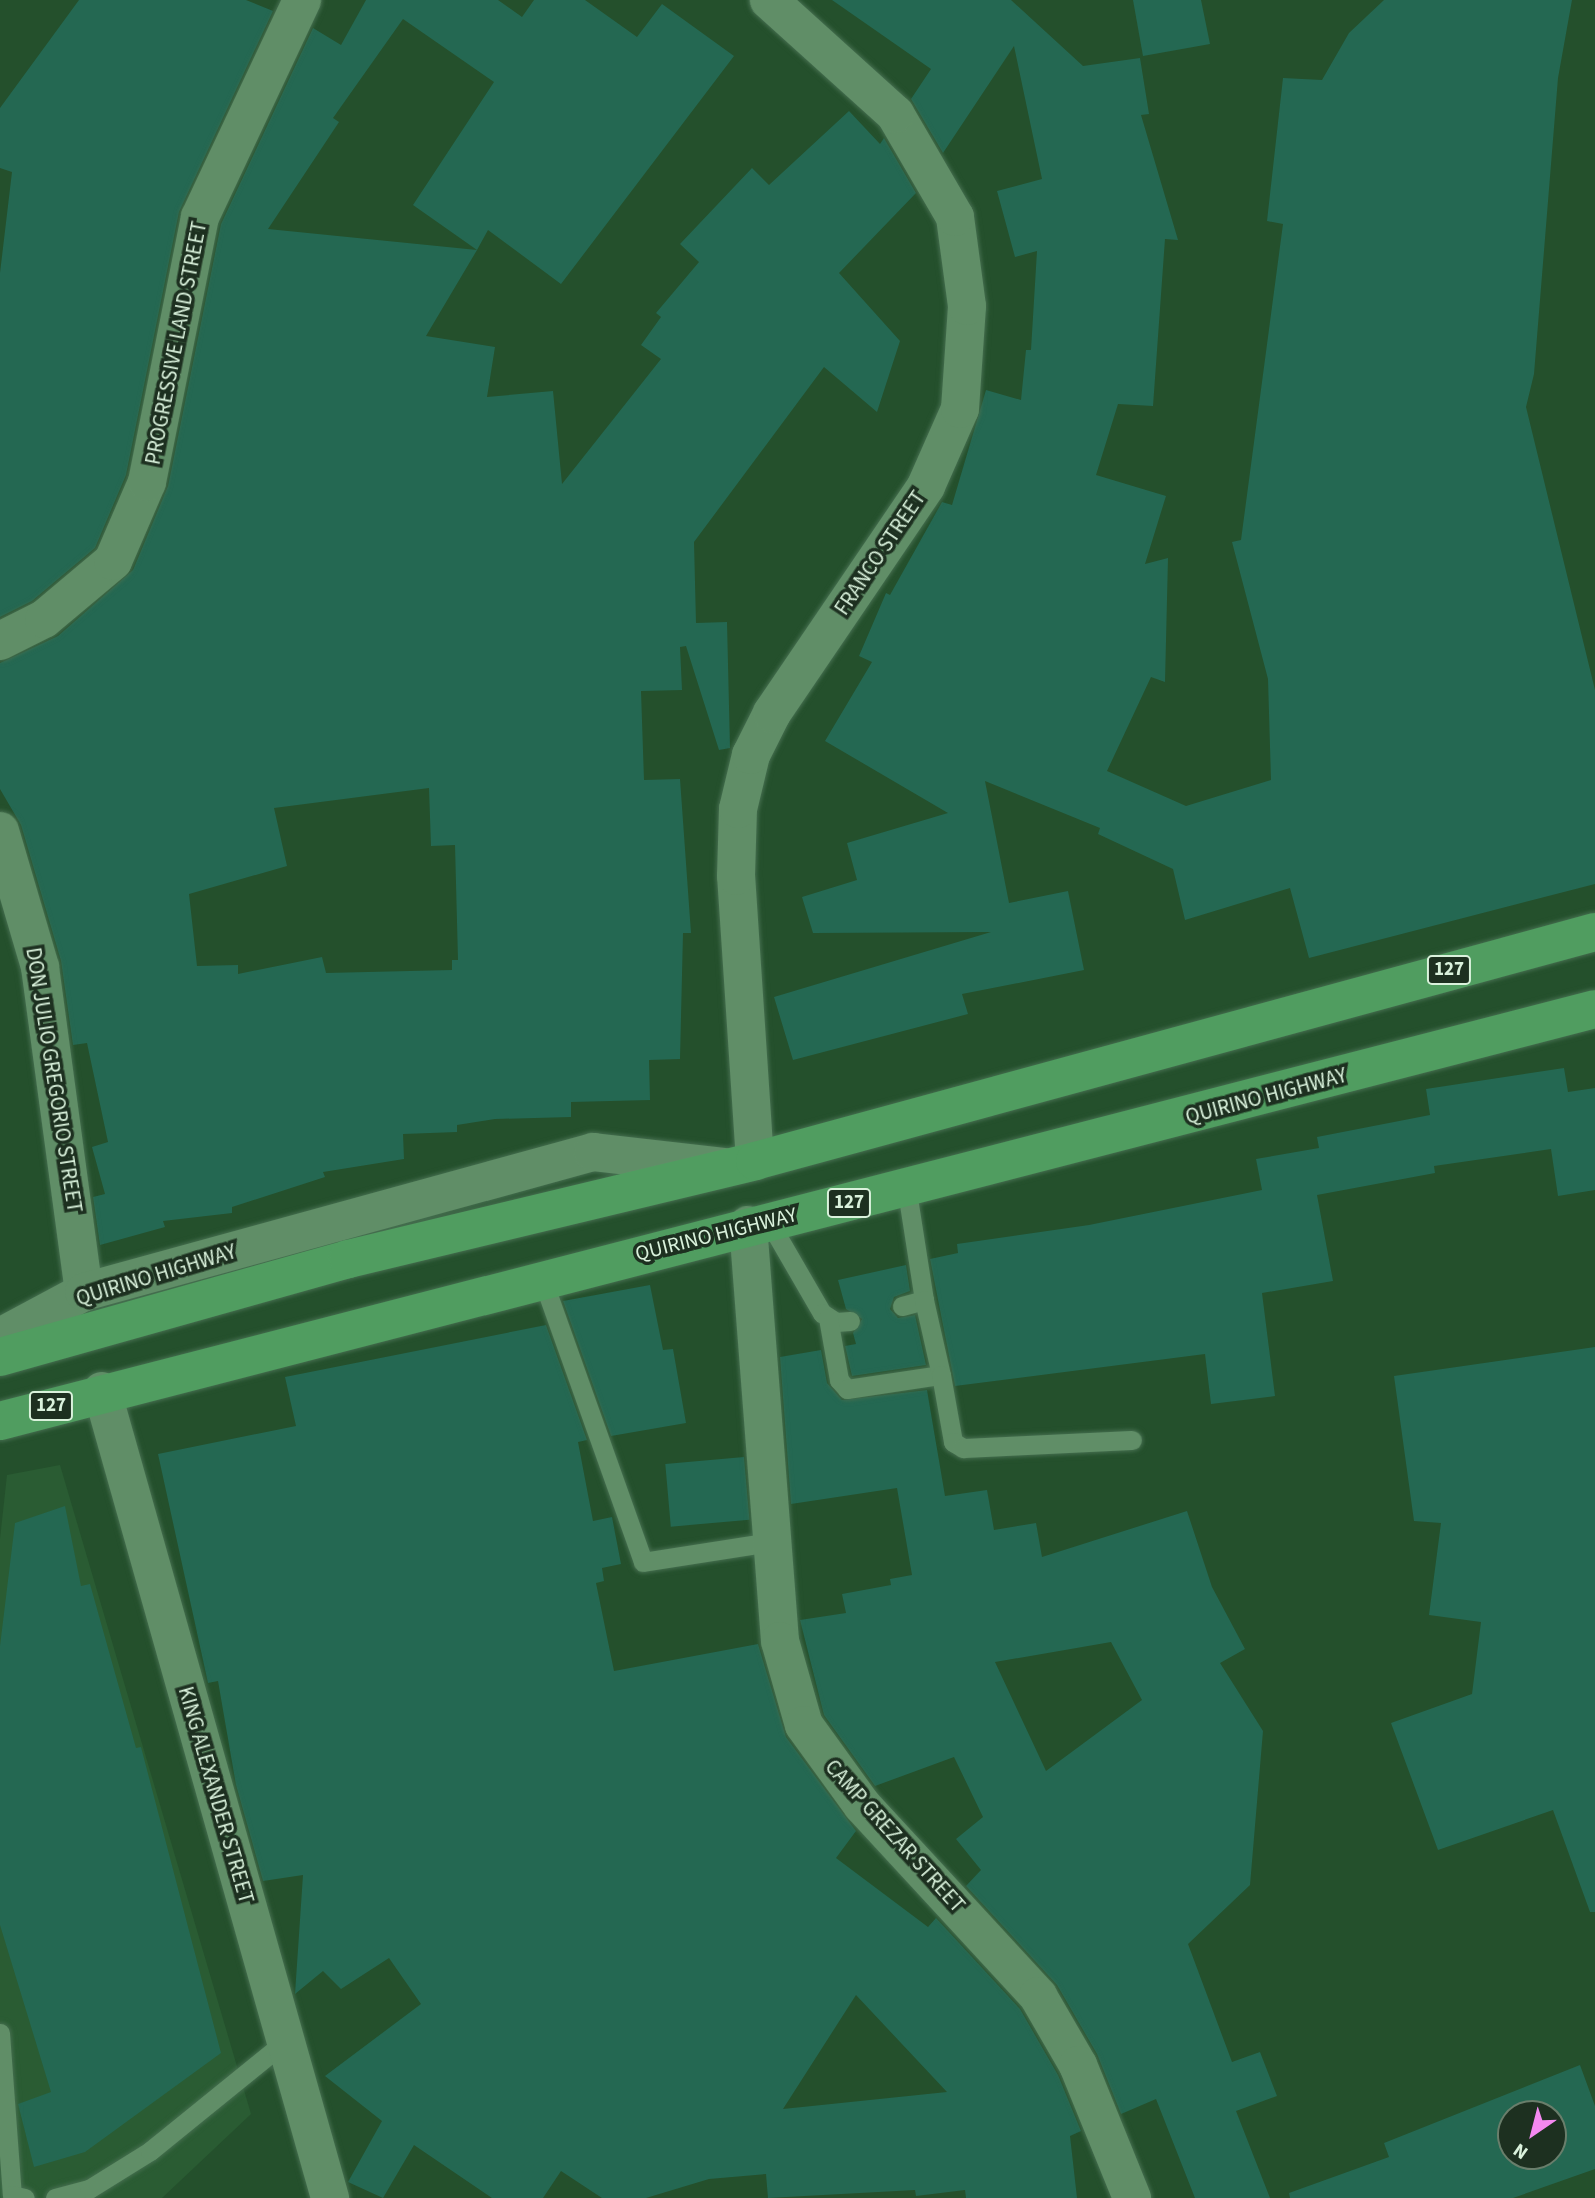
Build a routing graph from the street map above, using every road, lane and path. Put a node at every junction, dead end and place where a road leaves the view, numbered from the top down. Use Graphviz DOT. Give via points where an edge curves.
graph roads {
  1 [pos="302,0"];
  2 [pos="769,0"];
  3 [pos="0,641"];
  4 [pos="0,831"];
  5 [pos="1595,932"];
  6 [pos="1595,1009"];
  7 [pos="740,1164"];
  8 [pos="907,1191"];
  9 [pos="758,1223"];
  10 [pos="542,1278"];
  11 [pos="84,1292"];
  12 [pos="925,1300"];
  13 [pos="902,1306"];
  14 [pos="828,1318"];
  15 [pos="850,1321"];
  16 [pos="0,1338"];
  17 [pos="0,1357"];
  18 [pos="941,1376"];
  19 [pos="102,1391"];
  20 [pos="0,1421"];
  21 [pos="1132,1440"];
  22 [pos="771,1542"];
  23 [pos="0,2033"];
  24 [pos="287,2040"];
  25 [pos="25,2198"];
  26 [pos="55,2198"];
  27 [pos="330,2198"];
  28 [pos="1132,2198"];
  1 -- 3 [label="street, PROGRESSIVE LAND STREET" via="200,216 147,482 113,561 44,619"];
  2 -- 7 [label="street, FRANCO STREET" via="895,114 955,217 967,306 960,409 926,486 778,702 751,755 738,809 736,876"];
  4 -- 11 [label="street, DON JULIO GREGORIO STREET" via="40,967"];
  5 -- 7 [label="main road, QUIRINO HIGHWAY / 127"];
  6 -- 8 [label="main road, QUIRINO HIGHWAY / 127"];
  7 -- 11 [label="street, QUIRINO HIGHWAY" via="593,1152"];
  7 -- 17 [label="main road, QUIRINO HIGHWAY / 127" via="348,1259"];
  8 -- 9 [label="main road, QUIRINO HIGHWAY / 127"];
  8 -- 12 [label="lane"];
  9 -- 10 [label="main road, QUIRINO HIGHWAY / 127"];
  9 -- 14 [label="lane"];
  9 -- 22 [label="street, CAMP GREZAR STREET"];
  10 -- 19 [label="main road, QUIRINO HIGHWAY / 127"];
  10 -- 22 [label="lane" via="643,1562"];
  11 -- 16 [label="street, QUIRINO HIGHWAY"];
  12 -- 13 [label="lane"];
  12 -- 18 [label="lane"];
  14 -- 15 [label="lane"];
  14 -- 18 [label="lane" via="839,1380 847,1389"];
  18 -- 21 [label="lane" via="953,1442 963,1448"];
  19 -- 20 [label="main road, QUIRINO HIGHWAY / 127"];
  19 -- 24 [label="street, KING ALEXANDER STREET"];
  22 -- 28 [label="street, CAMP GREZAR STREET" via="780,1642 804,1726 862,1805 1038,1996 1078,2066"];
  23 -- 25 [label="lane" via="12,2195"];
  24 -- 26 [label="lane" via="150,2151 89,2189"];
  24 -- 27 [label="street, KING ALEXANDER STREET"];
}
